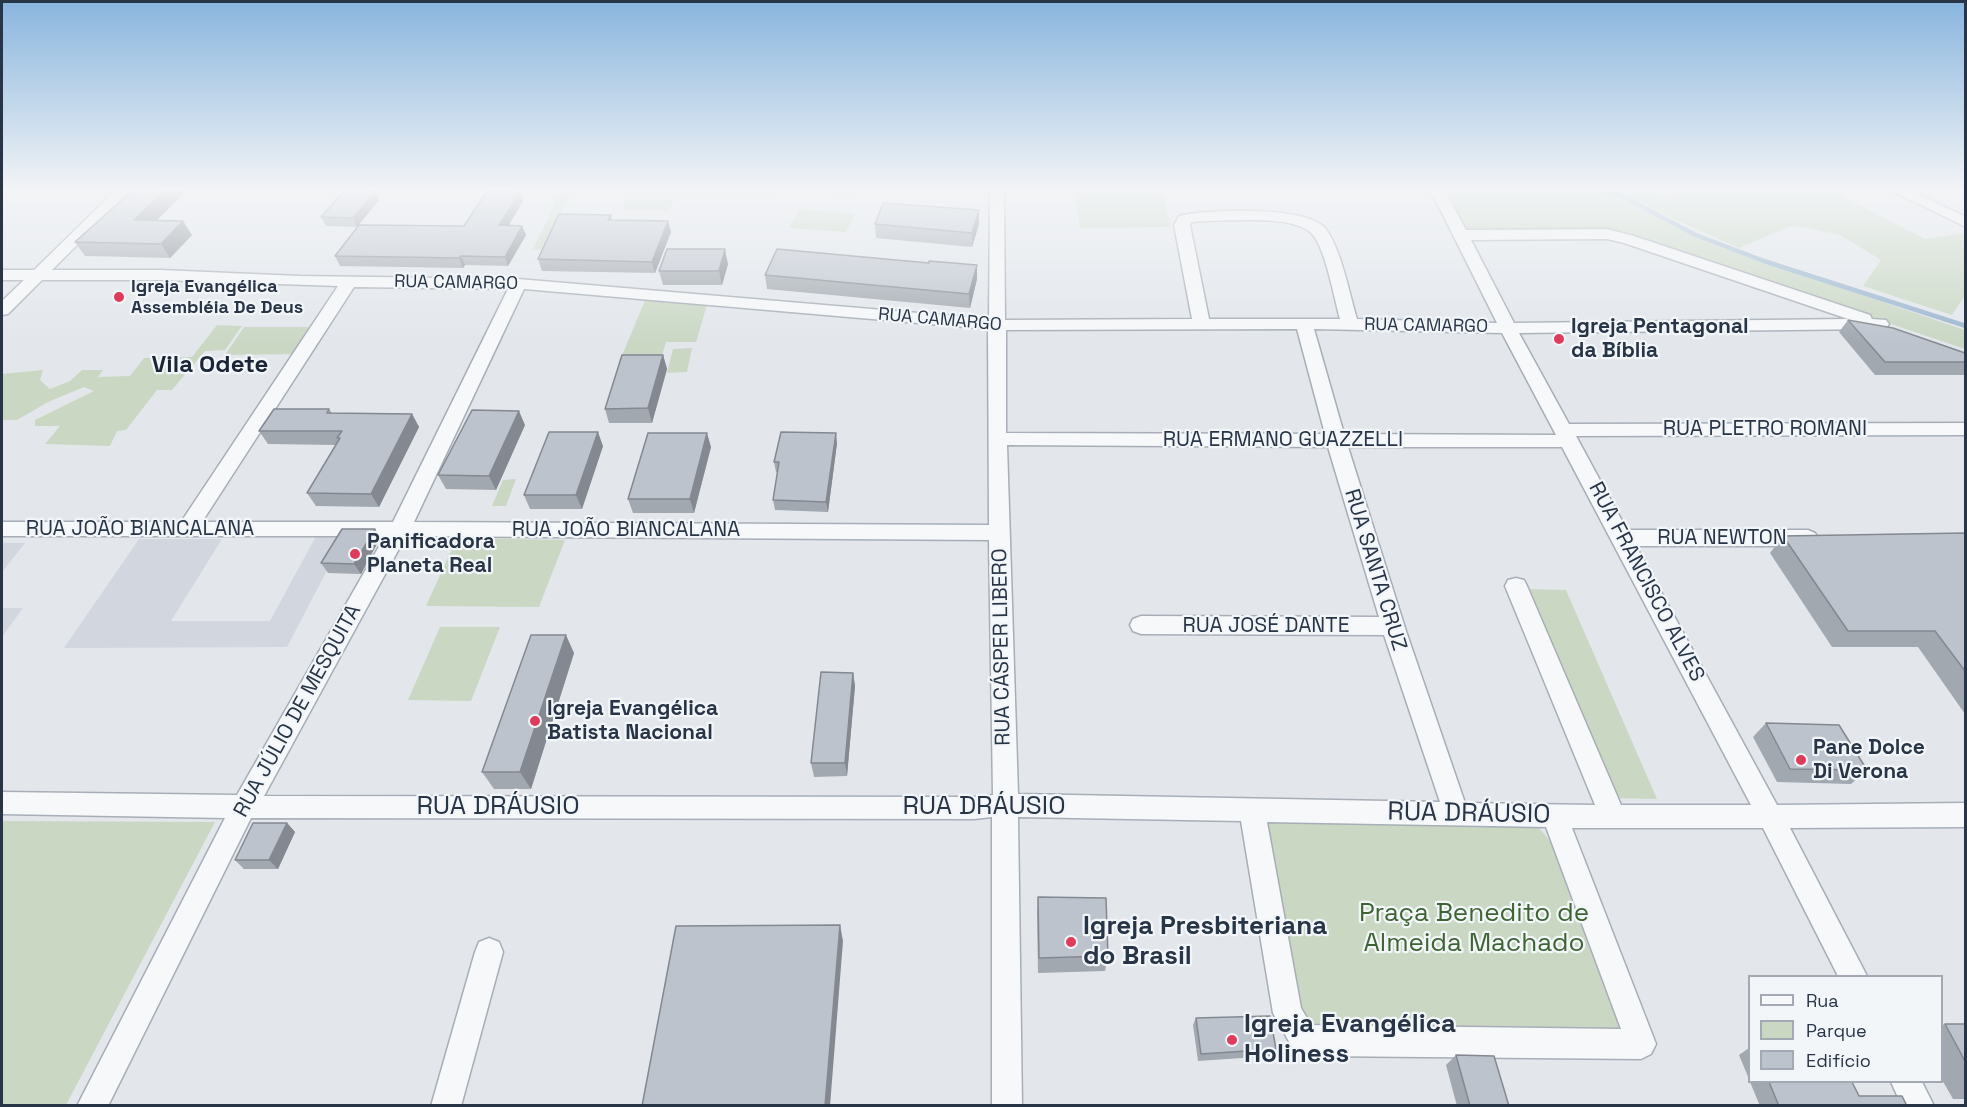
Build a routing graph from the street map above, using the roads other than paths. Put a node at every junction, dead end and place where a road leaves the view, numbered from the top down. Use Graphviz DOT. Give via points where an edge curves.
graph roads {
  1 [pos="73,241"];
  2 [pos="997,241"];
  3 [pos="1185,241"];
  4 [pos="1324,241"];
  5 [pos="1464,241"];
  6 [pos="1634,241"];
  7 [pos="2,275"];
  8 [pos="36,276"];
  9 [pos="350,281"];
  10 [pos="518,284"];
  11 [pos="2,310"];
  12 [pos="1304,324"];
  13 [pos="1350,324"];
  14 [pos="997,325"];
  15 [pos="1202,325"];
  16 [pos="1508,328"];
  17 [pos="1965,429"];
  18 [pos="1567,435"];
  19 [pos="997,439"];
  20 [pos="1335,441"];
  21 [pos="187,528"];
  22 [pos="2,529"];
  23 [pos="400,529"];
  24 [pos="999,533"];
  25 [pos="1622,538"];
  26 [pos="1823,538"];
  27 [pos="1516,586"];
  28 [pos="1141,626"];
  29 [pos="1391,626"];
  30 [pos="2,803"];
  31 [pos="1003,805"];
  32 [pos="244,807"];
  33 [pos="1252,812"];
  34 [pos="1456,813"];
  35 [pos="1554,815"];
  36 [pos="1965,815"];
  37 [pos="1770,816"];
  38 [pos="1614,817"];
  39 [pos="489,952"];
  40 [pos="1852,975"];
  41 [pos="1907,1083"];
  42 [pos="92,1106"];
  43 [pos="446,1106"];
  44 [pos="1007,1106"];
  45 [pos="1919,1106"];
  1 -- 8 [label="street"];
  2 -- 14 [label="street, RUA CÁSPER LIBERO"];
  3 -- 15 [label="street"];
  4 -- 13 [label="street"];
  5 -- 16 [label="street, RUA FRANCISCO ALVES"];
  6 -- 16 [label="street, RUA CAMARGO" via="1886,326"];
  7 -- 8 [label="street, RUA CAMARGO"];
  8 -- 9 [label="street, RUA CAMARGO"];
  8 -- 11 [label="street"];
  9 -- 10 [label="street, RUA CAMARGO"];
  9 -- 21 [label="street"];
  10 -- 14 [label="street, RUA CAMARGO"];
  10 -- 23 [label="street, RUA JÚLIO DE MESQUITA"];
  12 -- 13 [label="street, RUA CAMARGO"];
  12 -- 15 [label="street, RUA CAMARGO"];
  12 -- 20 [label="street, RUA SANTA CRUZ"];
  13 -- 16 [label="street, RUA CAMARGO"];
  14 -- 15 [label="street, RUA CAMARGO"];
  14 -- 19 [label="street, RUA CÁSPER LIBERO"];
  16 -- 18 [label="street, RUA FRANCISCO ALVES"];
  17 -- 18 [label="street, RUA PLETRO ROMANI"];
  18 -- 20 [label="street, RUA ERMANO GUAZZELLI"];
  18 -- 25 [label="street, RUA FRANCISCO ALVES"];
  19 -- 20 [label="street, RUA ERMANO GUAZZELLI"];
  19 -- 24 [label="street, RUA CÁSPER LIBERO"];
  20 -- 29 [label="street, RUA SANTA CRUZ"];
  21 -- 22 [label="street, RUA JOÃO BIANCALANA"];
  21 -- 23 [label="street, RUA JOÃO BIANCALANA"];
  23 -- 24 [label="street, RUA JOÃO BIANCALANA"];
  23 -- 32 [label="street, RUA JÚLIO DE MESQUITA"];
  24 -- 31 [label="street, RUA CÁSPER LIBERO"];
  25 -- 26 [label="street, RUA NEWTON"];
  25 -- 37 [label="street, RUA FRANCISCO ALVES"];
  27 -- 38 [label="street"];
  28 -- 29 [label="street, RUA JOSÉ DANTE"];
  29 -- 34 [label="street, RUA SANTA CRUZ"];
  30 -- 32 [label="street, RUA DRÁUSIO"];
  31 -- 32 [label="street, RUA DRÁUSIO"];
  31 -- 33 [label="street, RUA DRÁUSIO"];
  31 -- 44 [label="street, RUA CÁSPER LIBERO"];
  32 -- 42 [label="street, RUA JÚLIO DE MESQUITA"];
  33 -- 34 [label="street, RUA DRÁUSIO"];
  33 -- 35 [label="street" via="1287,1013 1302,1037 1315,1041 1641,1044"];
  34 -- 35 [label="street, RUA DRÁUSIO"];
  35 -- 38 [label="street, RUA DRÁUSIO"];
  36 -- 37 [label="street, RUA DRÁUSIO"];
  37 -- 38 [label="street, RUA DRÁUSIO"];
  37 -- 40 [label="street, RUA FRANCISCO ALVES"];
  39 -- 43 [label="street"];
  41 -- 45 [label="street"];
}
